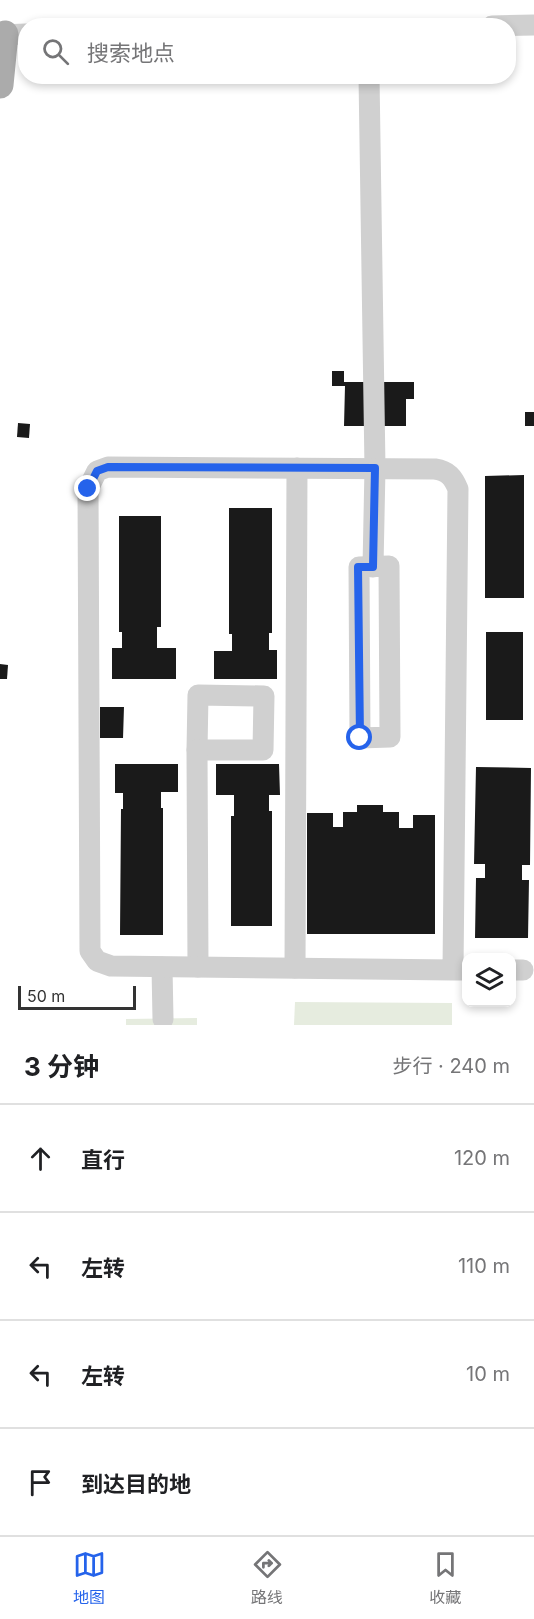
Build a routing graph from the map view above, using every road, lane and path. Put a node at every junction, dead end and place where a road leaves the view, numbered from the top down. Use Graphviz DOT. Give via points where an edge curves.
graph roads {
  1 [pos="516,25"];
  2 [pos="534,25"];
  3 [pos="10,34"];
  4 [pos="369,84"];
  5 [pos="0,85"];
  6 [pos="297,468"];
  7 [pos="375,468"];
  8 [pos="373,567"];
  9 [pos="264,724"];
  10 [pos="295,724"];
  11 [pos="197,750"];
  12 [pos="162,967"];
  13 [pos="198,967"];
  14 [pos="295,968"];
  15 [pos="460,970"];
  16 [pos="163,1019"];
  1 -- 2 [label="street"];
  3 -- 5 [label="main road"];
  4 -- 7 [label="street"];
  6 -- 7 [label="street"];
  6 -- 10 [label="street"];
  6 -- 12 [label="street" via="108,467 97,471 88,489 90,951 97,961 111,966"];
  7 -- 8 [label="street"];
  7 -- 15 [label="street" via="444,470 454,477 458,489"];
  8 -- 8 [label="street" via="358,567 360,738 390,737 389,567"];
  9 -- 10 [label="street"];
  9 -- 11 [label="street" via="263,750"];
  9 -- 11 [label="street" via="264,696 198,695"];
  10 -- 14 [label="street"];
  11 -- 13 [label="street"];
  12 -- 13 [label="street"];
  12 -- 16 [label="street"];
  13 -- 14 [label="street"];
  14 -- 15 [label="street"];
}
